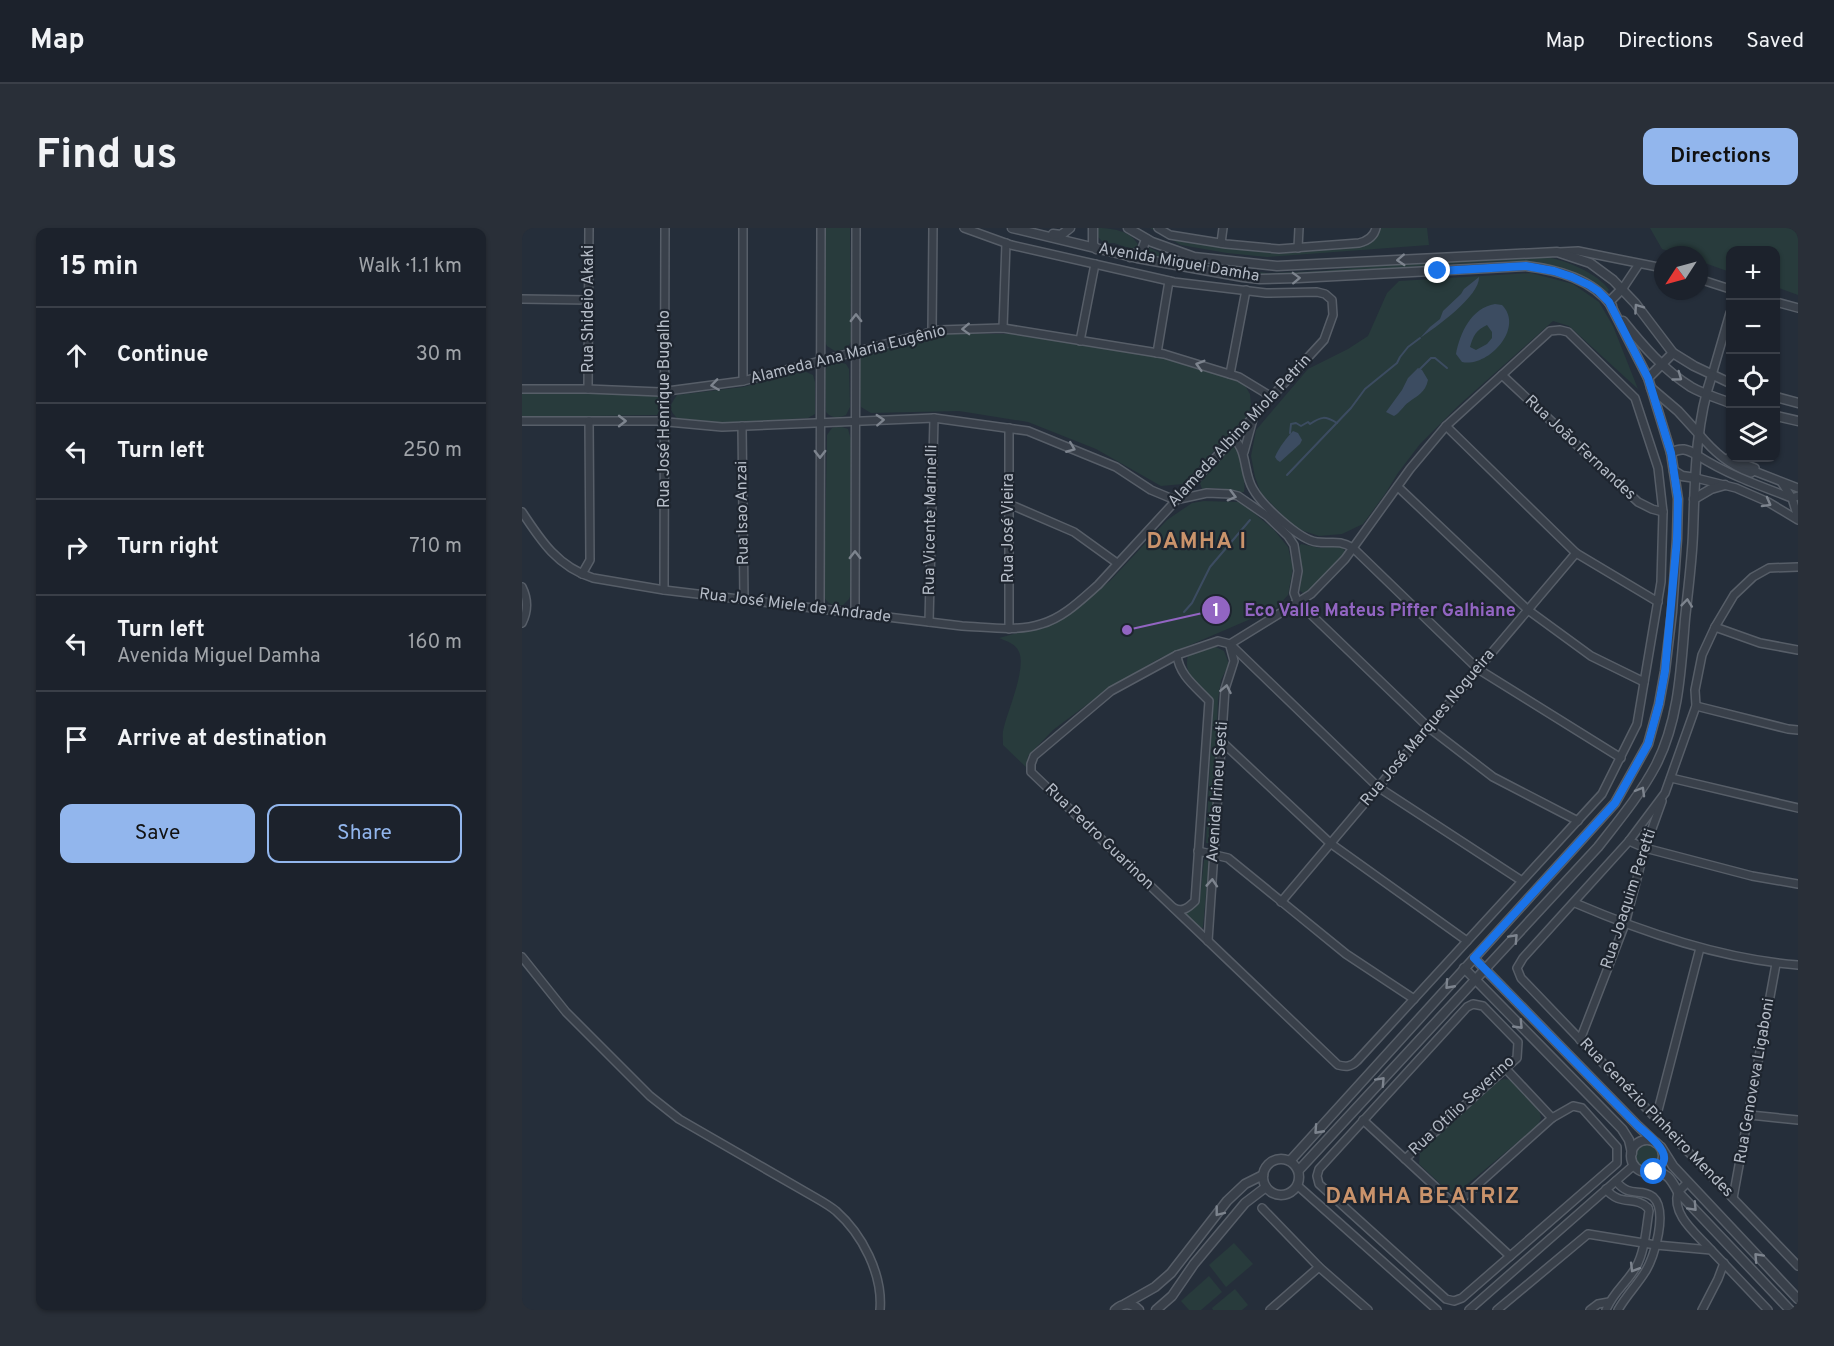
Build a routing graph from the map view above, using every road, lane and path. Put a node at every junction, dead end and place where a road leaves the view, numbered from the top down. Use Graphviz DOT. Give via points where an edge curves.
graph roads {
  1 [pos="589,228"];
  2 [pos="665,228"];
  3 [pos="743,228"];
  4 [pos="821,228"];
  5 [pos="856,228"];
  6 [pos="933,228"];
  7 [pos="964,228"];
  8 [pos="1012,228"];
  9 [pos="1070,228"];
  10 [pos="1093,228"];
  11 [pos="1128,228"];
  12 [pos="1137,228"];
  13 [pos="1158,228"];
  14 [pos="1223,228"];
  15 [pos="1299,228"];
  16 [pos="1376,228"];
  17 [pos="1033,232"];
  18 [pos="1146,239"];
  19 [pos="1006,243"];
  20 [pos="1221,243"];
  21 [pos="1298,248"];
  22 [pos="1096,249"];
  23 [pos="1557,252"];
  24 [pos="1130,257"];
  25 [pos="1095,264"];
  26 [pos="1639,264"];
  27 [pos="1654,266"];
  28 [pos="1169,281"];
  29 [pos="1708,282"];
  30 [pos="1726,287"];
  31 [pos="1623,288"];
  32 [pos="1246,290"];
  33 [pos="522,299"];
  34 [pos="589,300"];
  35 [pos="1609,302"];
  36 [pos="1780,303"];
  37 [pos="1798,308"];
  38 [pos="1003,328"];
  39 [pos="1726,329"];
  40 [pos="932,332"];
  41 [pos="1080,341"];
  42 [pos="856,352"];
  43 [pos="1157,353"];
  44 [pos="1673,353"];
  45 [pos="821,361"];
  46 [pos="1662,365"];
  47 [pos="1230,374"];
  48 [pos="1502,375"];
  49 [pos="1712,375"];
  50 [pos="743,381"];
  51 [pos="1726,381"];
  52 [pos="1649,383"];
  53 [pos="522,389"];
  54 [pos="588,389"];
  55 [pos="665,392"];
  56 [pos="1707,394"];
  57 [pos="1272,397"];
  58 [pos="1780,399"];
  59 [pos="1726,401"];
  60 [pos="1798,403"];
  61 [pos="1254,416"];
  62 [pos="1780,417"];
  63 [pos="934,418"];
  64 [pos="522,421"];
  65 [pos="589,421"];
  66 [pos="855,421"];
  67 [pos="665,422"];
  68 [pos="1798,422"];
  69 [pos="820,423"];
  70 [pos="742,426"];
  71 [pos="1446,426"];
  72 [pos="1008,428"];
  73 [pos="1699,434"];
  74 [pos="1233,438"];
  75 [pos="1671,453"];
  76 [pos="1243,454"];
  77 [pos="1697,455"];
  78 [pos="1674,471"];
  79 [pos="1729,473"];
  80 [pos="1696,478"];
  81 [pos="1780,481"];
  82 [pos="1725,484"];
  83 [pos="1398,487"];
  84 [pos="1798,488"];
  85 [pos="1795,497"];
  86 [pos="1694,499"];
  87 [pos="1175,501"];
  88 [pos="1009,504"];
  89 [pos="522,512"];
  90 [pos="1663,512"];
  91 [pos="1798,519"];
  92 [pos="1353,548"];
  93 [pos="1575,554"];
  94 [pos="1116,563"];
  95 [pos="1798,567"];
  96 [pos="582,574"];
  97 [pos="522,587"];
  98 [pos="664,590"];
  99 [pos="744,599"];
  100 [pos="1297,601"];
  101 [pos="1658,602"];
  102 [pos="820,609"];
  103 [pos="1528,610"];
  104 [pos="855,613"];
  105 [pos="929,622"];
  106 [pos="522,623"];
  107 [pos="1715,627"];
  108 [pos="1010,628"];
  109 [pos="1230,645"];
  110 [pos="1798,650"];
  111 [pos="1177,655"];
  112 [pos="1478,669"];
  113 [pos="1644,682"];
  114 [pos="1696,706"];
  115 [pos="1428,727"];
  116 [pos="1798,730"];
  117 [pos="1221,741"];
  118 [pos="1621,758"];
  119 [pos="1671,778"];
  120 [pos="1378,787"];
  121 [pos="1665,793"];
  122 [pos="1798,808"];
  123 [pos="1578,822"];
  124 [pos="1629,841"];
  125 [pos="1330,843"];
  126 [pos="1645,848"];
  127 [pos="1198,851"];
  128 [pos="1214,854"];
  129 [pos="1522,881"];
  130 [pos="1798,884"];
  131 [pos="1281,902"];
  132 [pos="1575,903"];
  133 [pos="1173,907"];
  134 [pos="1625,924"];
  135 [pos="1208,941"];
  136 [pos="1467,941"];
  137 [pos="1700,948"];
  138 [pos="522,957"];
  139 [pos="1474,958"];
  140 [pos="1776,964"];
  141 [pos="1798,965"];
  142 [pos="1464,968"];
  143 [pos="1485,969"];
  144 [pos="1475,980"];
  145 [pos="1414,999"];
  146 [pos="1544,1030"];
  147 [pos="1534,1040"];
  148 [pos="1580,1040"];
  149 [pos="1506,1069"];
  150 [pos="1594,1082"];
  151 [pos="1584,1092"];
  152 [pos="1750,1115"];
  153 [pos="1552,1118"];
  154 [pos="1656,1118"];
  155 [pos="1363,1120"];
  156 [pos="1798,1120"];
  157 [pos="1659,1145"];
  158 [pos="1632,1153"];
  159 [pos="1405,1159"];
  160 [pos="1290,1161"];
  161 [pos="1634,1165"];
  162 [pos="1299,1170"];
  163 [pos="1651,1172"];
  164 [pos="1263,1175"];
  165 [pos="1616,1181"];
  166 [pos="1688,1182"];
  167 [pos="1298,1186"];
  168 [pos="1266,1187"];
  169 [pos="1606,1190"];
  170 [pos="1678,1192"];
  171 [pos="1733,1198"];
  172 [pos="1657,1201"];
  173 [pos="1455,1205"];
  174 [pos="1262,1208"];
  175 [pos="1648,1208"];
  176 [pos="1643,1243"];
  177 [pos="1656,1245"];
  178 [pos="1711,1250"];
  179 [pos="1510,1256"];
  180 [pos="1724,1263"];
  181 [pos="1798,1266"];
  182 [pos="1319,1267"];
  183 [pos="1798,1299"];
  184 [pos="1610,1302"];
  185 [pos="1125,1304"];
  186 [pos="1766,1309"];
  187 [pos="880,1310"];
  188 [pos="1114,1310"];
  189 [pos="1138,1310"];
  190 [pos="1156,1310"];
  191 [pos="1270,1310"];
  192 [pos="1368,1310"];
  193 [pos="1437,1310"];
  194 [pos="1469,1310"];
  195 [pos="1497,1310"];
  196 [pos="1590,1310"];
  197 [pos="1606,1310"];
  198 [pos="1618,1310"];
  199 [pos="1702,1310"];
  200 [pos="1790,1310"];
  1 -- 34 [label="street, Rua Shideio Akaki"];
  2 -- 55 [label="street, Rua José Henrique Bugalho"];
  3 -- 50 [label="street"];
  4 -- 45 [label="street"];
  42 -- 5 [label="street, one-way"];
  6 -- 40 [label="street"];
  7 -- 19 [label="street"];
  8 -- 17 [label="street, Avenida Miguel Damha"];
  9 -- 17 [label="street" via="1061,235"];
  10 -- 22 [label="street"];
  11 -- 18 [label="street, Avenida Miguel Damha"];
  12 -- 18 [label="street"];
  13 -- 20 [label="street" via="1170,235"];
  14 -- 20 [label="street"];
  15 -- 21 [label="street"];
  16 -- 21 [label="street" via="1370,238 1359,243"];
  17 -- 22 [label="street, Avenida Miguel Damha"];
  23 -- 18 [label="street, Avenida Miguel Damha, one-way" via="1277,266 1194,257"];
  18 -- 24 [label="street" via="1142,250"];
  19 -- 25 [label="street"];
  19 -- 38 [label="street"];
  20 -- 21 [label="street"];
  22 -- 24 [label="street, Avenida Miguel Damha"];
  23 -- 26 [label="street" via="1578,251"];
  23 -- 31 [label="street, Avenida Miguel Damha" via="1590,263"];
  24 -- 35 [label="street, Avenida Miguel Damha, one-way" via="1260,279 1526,266 1572,277"];
  25 -- 28 [label="street"];
  25 -- 41 [label="street"];
  26 -- 27 [label="street"];
  26 -- 31 [label="street"];
  28 -- 32 [label="street"];
  28 -- 43 [label="street"];
  29 -- 30 [label="street"];
  31 -- 35 [label="street"];
  44 -- 31 [label="street, Avenida Miguel Damha, one-way"];
  32 -- 47 [label="street"];
  32 -- 57 [label="street, Alameda Albina Miola Petrin" via="1317,292 1332,300 1333,315 1324,340"];
  33 -- 34 [label="street"];
  34 -- 54 [label="street, Rua Shideio Akaki"];
  35 -- 46 [label="street, Avenida Miguel Damha"];
  35 -- 52 [label="street"];
  36 -- 37 [label="street"];
  38 -- 40 [label="street, Alameda Ana Maria Eugênio, one-way"];
  38 -- 41 [label="street, Alameda Ana Maria Eugênio"];
  39 -- 49 [label="street"];
  40 -- 42 [label="street, Alameda Ana Maria Eugênio"];
  41 -- 43 [label="street, Alameda Ana Maria Eugênio"];
  42 -- 45 [label="street, Alameda Ana Maria Eugênio"];
  42 -- 66 [label="street"];
  47 -- 43 [label="street, Alameda Ana Maria Eugênio, one-way"];
  44 -- 46 [label="street"];
  44 -- 49 [label="street, Avenida Miguel Damha"];
  45 -- 50 [label="street, Alameda Ana Maria Eugênio"];
  45 -- 69 [label="street"];
  46 -- 52 [label="street"];
  46 -- 56 [label="street, Avenida Miguel Damha, one-way"];
  47 -- 57 [label="street, Alameda Ana Maria Eugênio"];
  48 -- 71 [label="street"];
  48 -- 90 [label="street, Rua João Fernandes" via="1638,502"];
  48 -- 90 [label="street" via="1550,331 1568,332 1637,401 1658,468"];
  49 -- 51 [label="street, Avenida Miguel Damha"];
  49 -- 56 [label="street"];
  50 -- 55 [label="street, Alameda Ana Maria Eugênio, one-way"];
  52 -- 73 [label="street"];
  52 -- 75 [label="street"];
  53 -- 54 [label="street, Alameda Ana Maria Eugênio"];
  54 -- 55 [label="street, Alameda Ana Maria Eugênio"];
  55 -- 67 [label="street, Rua José Henrique Bugalho"];
  56 -- 59 [label="street, Avenida Miguel Damha"];
  56 -- 73 [label="street"];
  57 -- 61 [label="street, Alameda Albina Miola Petrin"];
  58 -- 60 [label="street"];
  61 -- 74 [label="street, Alameda Albina Miola Petrin"];
  61 -- 76 [label="street"];
  62 -- 68 [label="street"];
  66 -- 63 [label="street, one-way"];
  63 -- 72 [label="street"];
  63 -- 105 [label="street, Rua Vicente Marinelli"];
  64 -- 65 [label="street"];
  65 -- 67 [label="street, one-way"];
  65 -- 96 [label="street" via="590,560"];
  66 -- 69 [label="street"];
  104 -- 66 [label="street, one-way"];
  67 -- 70 [label="street"];
  67 -- 98 [label="street, Rua José Henrique Bugalho"];
  69 -- 70 [label="street"];
  69 -- 102 [label="street, one-way"];
  70 -- 99 [label="street, Rua Isao Anzai"];
  71 -- 83 [label="street"];
  71 -- 93 [label="street"];
  72 -- 87 [label="street, one-way" via="1028,431 1116,467"];
  72 -- 88 [label="street, Rua José Vieira"];
  73 -- 77 [label="street"];
  73 -- 81 [label="street" via="1719,456 1750,465 1754,471"];
  74 -- 76 [label="street"];
  74 -- 87 [label="street, Alameda Albina Miola Petrin"];
  75 -- 77 [label="street" via="1684,449"];
  75 -- 78 [label="street"];
  76 -- 92 [label="street" via="1257,497 1292,530 1316,542 1345,543"];
  77 -- 79 [label="street"];
  77 -- 80 [label="street"];
  78 -- 80 [label="street"];
  78 -- 139 [label="street" via="1678,499 1671,612 1665,671 1648,744 1615,803"];
  79 -- 82 [label="street"];
  79 -- 85 [label="street"];
  80 -- 82 [label="street"];
  80 -- 86 [label="street"];
  81 -- 84 [label="street"];
  81 -- 85 [label="street"];
  82 -- 86 [label="street"];
  82 -- 91 [label="street, one-way"];
  83 -- 92 [label="street"];
  83 -- 103 [label="street"];
  85 -- 91 [label="street"];
  143 -- 86 [label="street, one-way" via="1598,847 1636,799 1657,763 1678,693"];
  87 -- 94 [label="street, Alameda Albina Miola Petrin"];
  87 -- 100 [label="street, one-way" via="1207,493 1230,494 1267,516 1294,545"];
  88 -- 94 [label="street" via="1074,532"];
  88 -- 108 [label="street, Rua José Vieira"];
  89 -- 96 [label="street" via="552,554"];
  90 -- 101 [label="street"];
  92 -- 100 [label="street" via="1311,594"];
  92 -- 112 [label="street"];
  93 -- 101 [label="street"];
  93 -- 103 [label="street, Rua José Marques Nogueira"];
  94 -- 108 [label="street, Alameda Albina Miola Petrin" via="1098,585 1057,617 1042,624"];
  95 -- 107 [label="street" via="1769,568 1753,577 1734,595"];
  96 -- 98 [label="street, Rua José Miele de Andrade"];
  97 -- 106 [label="street" via="527,598"];
  98 -- 99 [label="street, Rua José Miele de Andrade"];
  99 -- 102 [label="street, Rua José Miele de Andrade"];
  100 -- 109 [label="street"];
  100 -- 115 [label="street"];
  101 -- 113 [label="street"];
  102 -- 104 [label="street, Rua José Miele de Andrade"];
  103 -- 112 [label="street, Rua José Marques Nogueira"];
  103 -- 113 [label="street" via="1591,656"];
  104 -- 105 [label="street, Rua José Miele de Andrade"];
  105 -- 108 [label="street, Rua José Miele de Andrade"];
  107 -- 110 [label="street" via="1760,643"];
  107 -- 114 [label="street" via="1702,655"];
  109 -- 111 [label="street" via="1218,641"];
  117 -- 109 [label="street, Avenida Irineu Sesti, one-way" via="1224,688 1234,662"];
  109 -- 120 [label="street"];
  111 -- 127 [label="street, Avenida Irineu Sesti" via="1184,675 1209,701"];
  111 -- 133 [label="street, Rua Pedro Guarinon" via="1111,691 1034,756 1031,764 1031,772"];
  112 -- 115 [label="street, Rua José Marques Nogueira"];
  112 -- 118 [label="street"];
  113 -- 118 [label="street" via="1637,724"];
  114 -- 116 [label="street"];
  114 -- 119 [label="street"];
  115 -- 120 [label="street, Rua José Marques Nogueira"];
  115 -- 123 [label="street" via="1493,777"];
  117 -- 125 [label="street"];
  117 -- 128 [label="street, Avenida Irineu Sesti"];
  118 -- 123 [label="street" via="1602,795"];
  119 -- 121 [label="street"];
  119 -- 122 [label="street"];
  120 -- 125 [label="street, Rua José Marques Nogueira"];
  120 -- 129 [label="street"];
  121 -- 124 [label="street"];
  121 -- 126 [label="street, Rua Joaquim Peretti"];
  123 -- 129 [label="street"];
  124 -- 126 [label="street"];
  124 -- 132 [label="street"];
  125 -- 131 [label="street, Rua José Marques Nogueira"];
  125 -- 136 [label="street"];
  126 -- 130 [label="street"];
  126 -- 134 [label="street, Rua Joaquim Peretti"];
  127 -- 128 [label="street"];
  127 -- 133 [label="street, Avenida Irineu Sesti" via="1195,901 1184,909"];
  128 -- 131 [label="street" via="1228,858"];
  135 -- 128 [label="street, Avenida Irineu Sesti, one-way"];
  129 -- 136 [label="street"];
  131 -- 145 [label="street" via="1346,954"];
  132 -- 134 [label="street"];
  132 -- 148 [label="street, Rua Genézio Pinheiro Mendes" via="1518,968 1521,978"];
  133 -- 135 [label="street, Rua Pedro Guarinon"];
  134 -- 137 [label="street"];
  134 -- 148 [label="street, Rua Joaquim Peretti"];
  135 -- 145 [label="street, Rua Pedro Guarinon" via="1338,1065 1345,1067 1352,1066"];
  136 -- 145 [label="street"];
  137 -- 140 [label="street"];
  137 -- 154 [label="street"];
  138 -- 187 [label="street" via="566,1012 657,1102 679,1119 834,1209 850,1226 873,1267"];
  139 -- 142 [label="street"];
  139 -- 143 [label="street"];
  140 -- 141 [label="street"];
  140 -- 152 [label="street, Rua Genoveva Ligaboni"];
  142 -- 144 [label="street"];
  142 -- 160 [label="street, one-way"];
  143 -- 144 [label="street"];
  143 -- 146 [label="street"];
  144 -- 147 [label="street, one-way"];
  162 -- 144 [label="street, one-way"];
  146 -- 147 [label="street"];
  146 -- 150 [label="street"];
  147 -- 151 [label="street"];
  148 -- 154 [label="street, Rua Genézio Pinheiro Mendes"];
  149 -- 153 [label="street"];
  149 -- 155 [label="street, Rua Otílio Severino" via="1517,1058 1518,1042 1483,1006 1473,1004"];
  149 -- 159 [label="street, Rua Otílio Severino"];
  150 -- 151 [label="street"];
  150 -- 157 [label="street"];
  151 -- 158 [label="street" via="1622,1129"];
  152 -- 156 [label="street"];
  152 -- 171 [label="street, Rua Genoveva Ligaboni"];
  153 -- 173 [label="street"];
  153 -- 179 [label="street" via="1573,1106 1582,1108 1617,1147 1617,1163"];
  154 -- 171 [label="street, Rua Genézio Pinheiro Mendes"];
  155 -- 159 [label="street"];
  155 -- 179 [label="street" via="1318,1169 1318,1184 1446,1299 1462,1298"];
  157 -- 158 [label="street" via="1641,1141"];
  157 -- 163 [label="street" via="1664,1157 1660,1167"];
  157 -- 166 [label="street"];
  158 -- 161 [label="street"];
  159 -- 173 [label="street"];
  160 -- 162 [label="street"];
  160 -- 164 [label="street" via="1272,1160"];
  161 -- 163 [label="street"];
  161 -- 165 [label="street"];
  162 -- 167 [label="street"];
  163 -- 170 [label="street" via="1668,1176"];
  164 -- 168 [label="street"];
  164 -- 185 [label="street, one-way" via="1245,1184 1227,1201 1172,1273"];
  165 -- 169 [label="street"];
  165 -- 172 [label="street" via="1624,1190 1646,1194"];
  166 -- 170 [label="street"];
  183 -- 166 [label="street, one-way"];
  167 -- 168 [label="street" via="1282,1196"];
  167 -- 193 [label="street"];
  168 -- 190 [label="street" via="1245,1203 1172,1296"];
  169 -- 175 [label="street" via="1616,1199"];
  169 -- 194 [label="street"];
  170 -- 178 [label="street" via="1680,1215"];
  170 -- 200 [label="street, one-way"];
  171 -- 181 [label="street, Rua Genézio Pinheiro Mendes"];
  172 -- 175 [label="street"];
  172 -- 177 [label="street" via="1660,1214"];
  173 -- 179 [label="street"];
  174 -- 182 [label="street"];
  175 -- 176 [label="street"];
  176 -- 177 [label="street"];
  176 -- 184 [label="street, one-way" via="1636,1267"];
  176 -- 195 [label="street" via="1585,1235"];
  177 -- 178 [label="street"];
  177 -- 198 [label="street" via="1646,1272"];
  178 -- 180 [label="street"];
  180 -- 186 [label="street"];
  180 -- 199 [label="street"];
  182 -- 191 [label="street"];
  182 -- 192 [label="street"];
  184 -- 196 [label="street"];
  184 -- 197 [label="street"];
  185 -- 188 [label="street"];
  185 -- 189 [label="street"];
}
